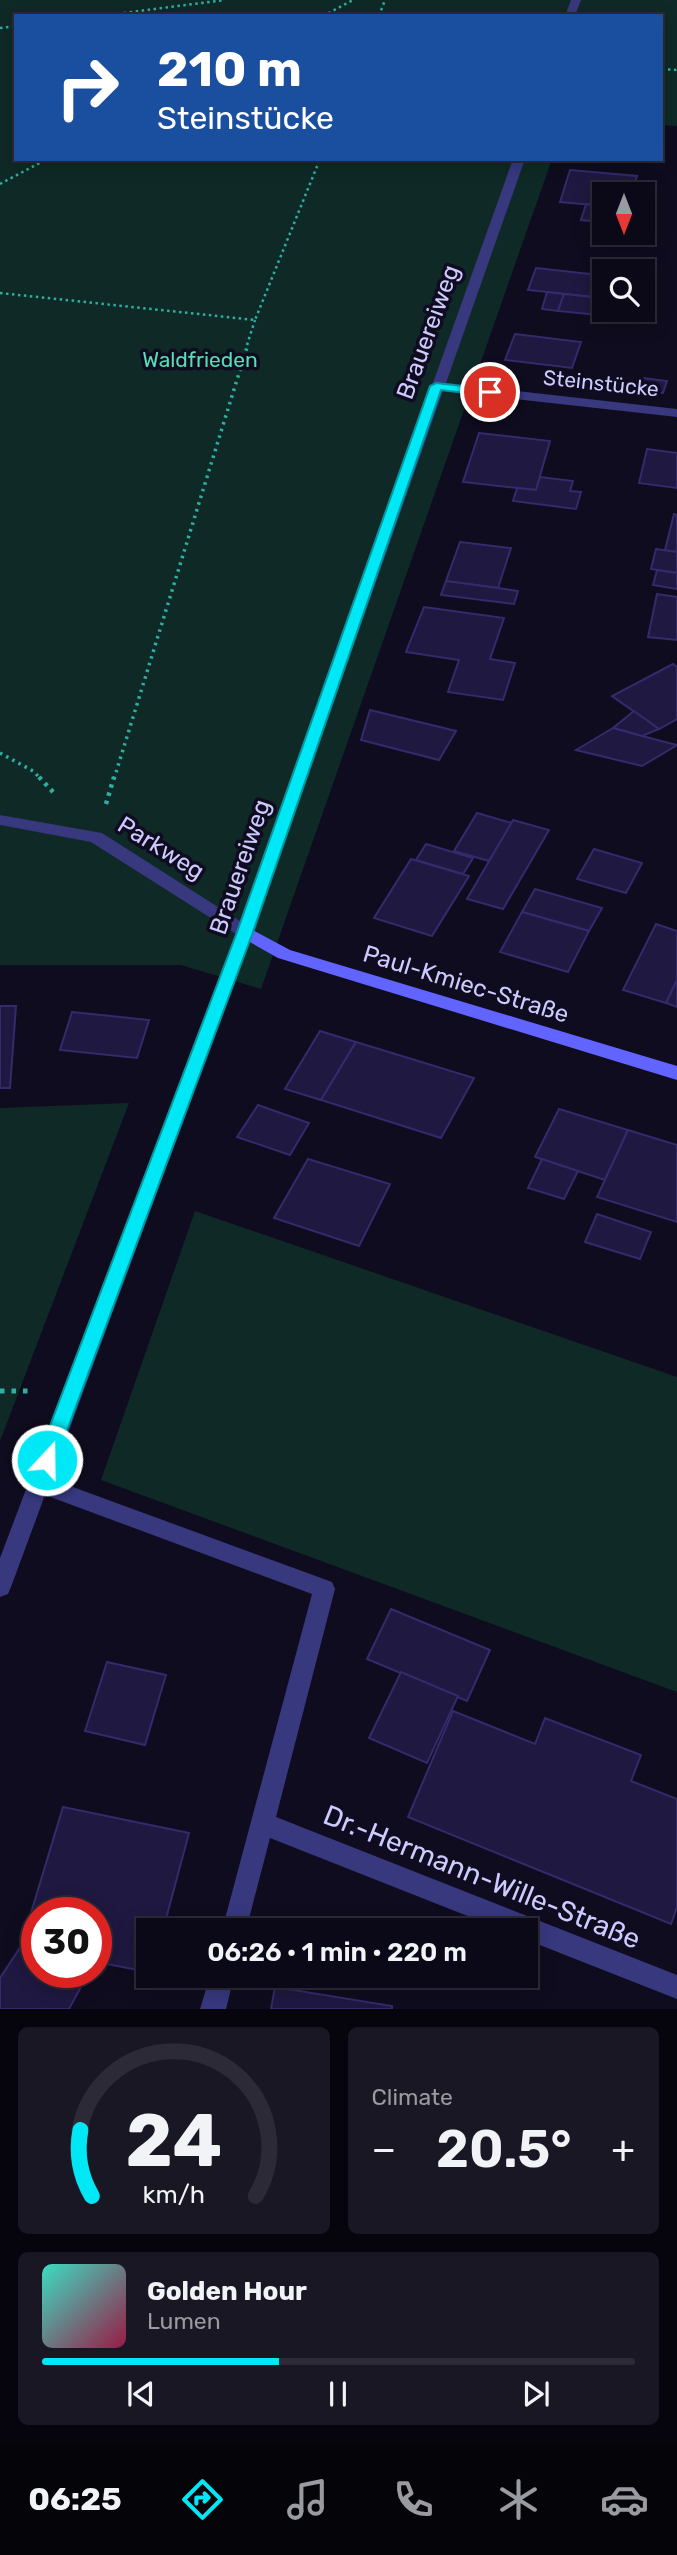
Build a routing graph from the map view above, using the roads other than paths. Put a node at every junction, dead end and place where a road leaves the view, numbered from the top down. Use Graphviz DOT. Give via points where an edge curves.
graph roads {
  1 [pos="518,161"];
  2 [pos="436,386"];
  3 [pos="677,413"];
  4 [pos="0,820"];
  5 [pos="245,932"];
  6 [pos="677,1073"];
  7 [pos="38,1483"];
  8 [pos="0,1587"];
  9 [pos="264,1824"];
  10 [pos="237,1918"];
  11 [pos="677,1987"];
  12 [pos="219,1988"];
  13 [pos="213,2009"];
  1 -- 2 [label="street, Brauereiweg"];
  2 -- 3 [label="street, Steinstücke"];
  2 -- 5 [label="street, Brauereiweg"];
  4 -- 5 [label="street, Parkweg" via="96,836"];
  5 -- 6 [label="street, Paul-Kmiec-Straße" via="284,954"];
  5 -- 7 [label="street, Brauereiweg"];
  7 -- 8 [label="street, Brauereiweg"];
  7 -- 9 [label="street" via="324,1589"];
  9 -- 10 [label="street"];
  9 -- 11 [label="street, Dr.-Hermann-Wille-Straße"];
  12 -- 13 [label="street"];
}
